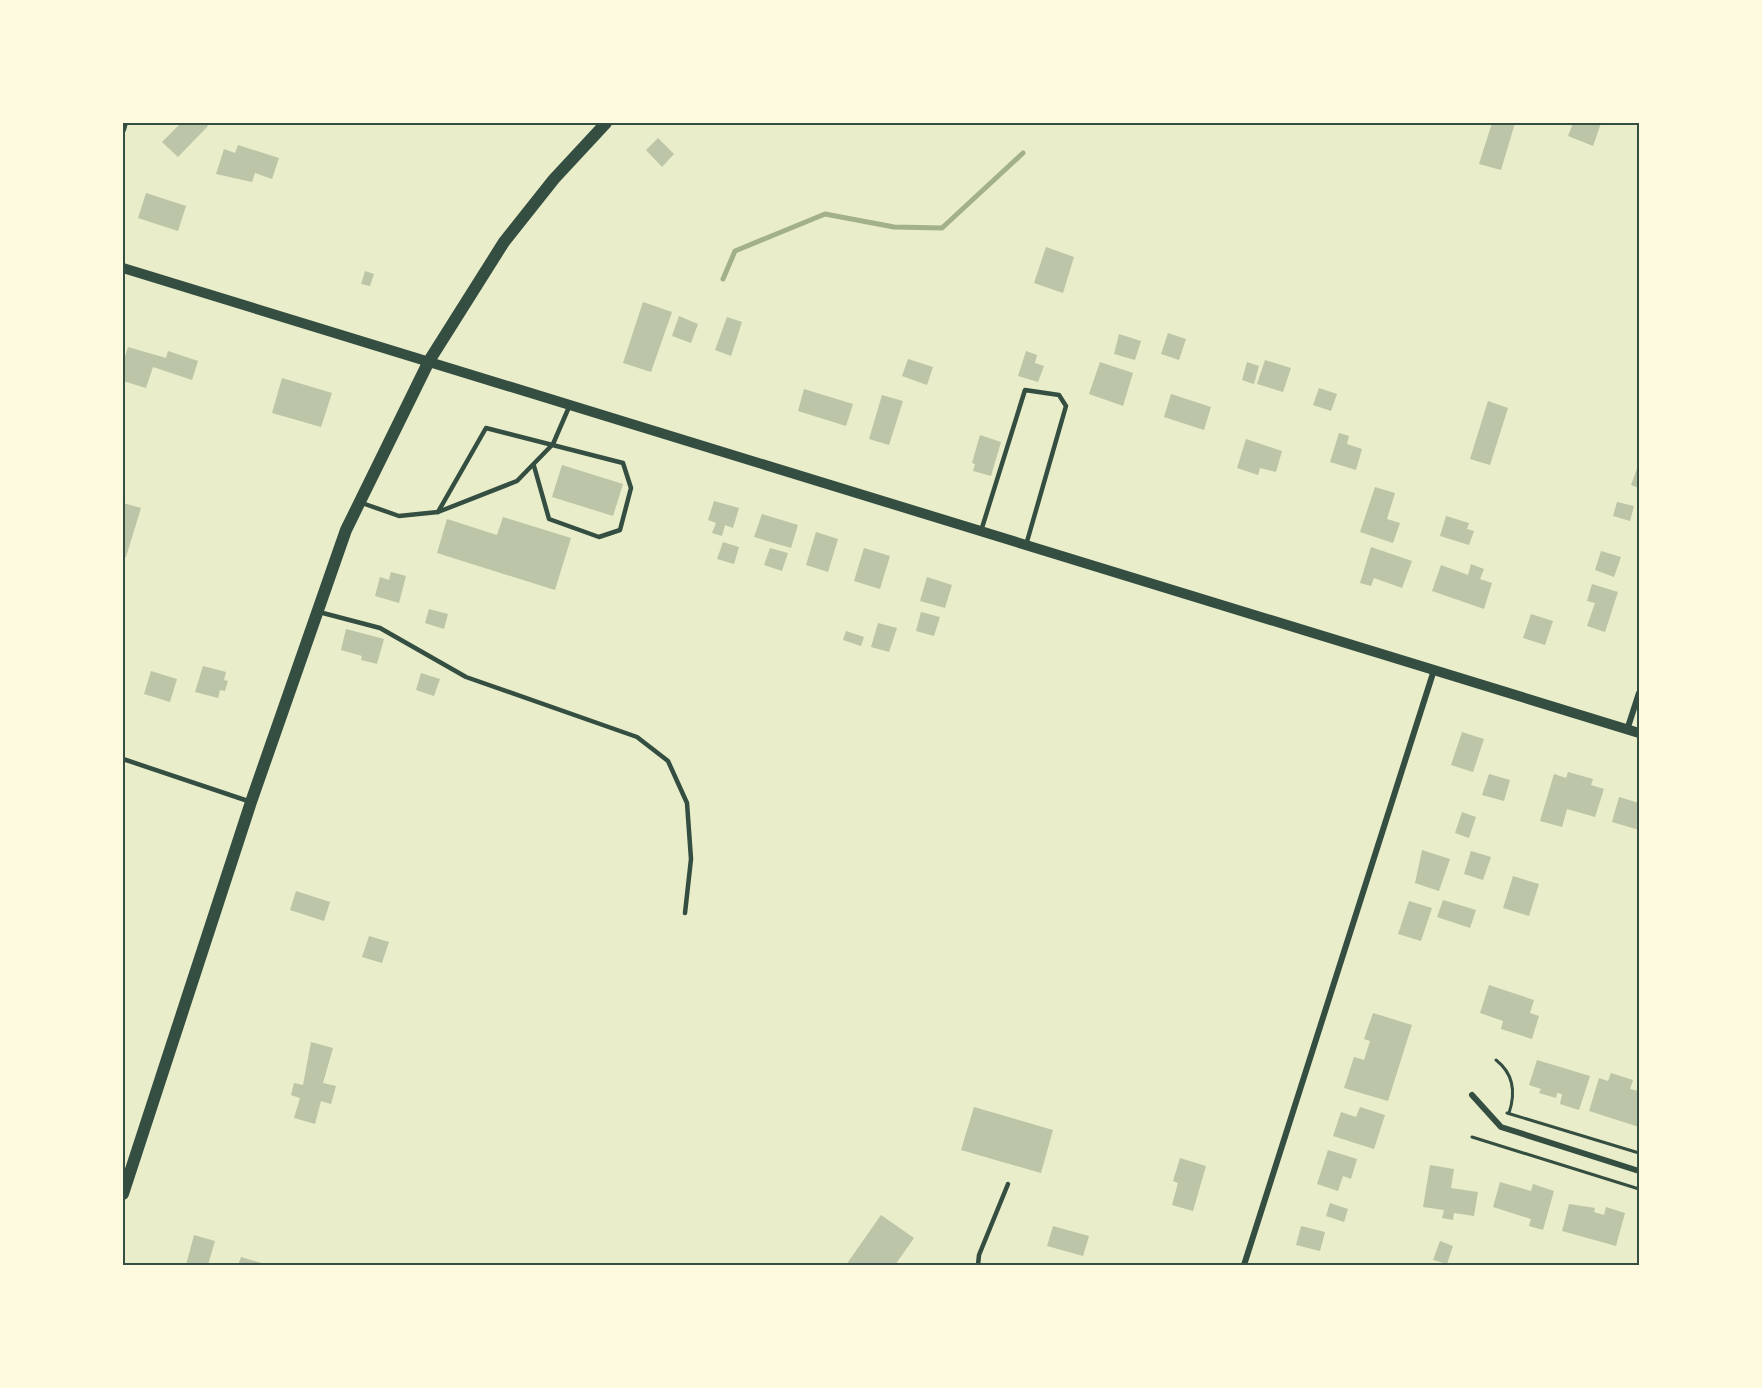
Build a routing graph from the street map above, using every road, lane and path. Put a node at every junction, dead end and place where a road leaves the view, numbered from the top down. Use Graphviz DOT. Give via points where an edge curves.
graph roads {
  1 [pos="125,123"];
  2 [pos="606,123"];
  3 [pos="123,130"];
  4 [pos="123,268"];
  5 [pos="429,361"];
  6 [pos="570,404"];
  7 [pos="553,444"];
  8 [pos="534,466"];
  9 [pos="360,502"];
  10 [pos="438,512"];
  11 [pos="981,531"];
  12 [pos="1026,545"];
  13 [pos="316,611"];
  14 [pos="1434,670"];
  15 [pos="1639,693"];
  16 [pos="1627,730"];
  17 [pos="1639,734"];
  18 [pos="123,759"];
  19 [pos="251,802"];
  20 [pos="685,913"];
  21 [pos="1496,1060"];
  22 [pos="1472,1095"];
  23 [pos="1472,1137"];
  24 [pos="1497,1139"];
  25 [pos="1495,1144"];
  26 [pos="1639,1153"];
  27 [pos="1639,1171"];
  28 [pos="1008,1184"];
  29 [pos="1639,1189"];
  30 [pos="123,1194"];
  31 [pos="978,1265"];
  32 [pos="1244,1265"];
  1 -- 3 [label="street"];
  2 -- 5 [label="main road" via="554,179 504,242"];
  4 -- 5 [label="street"];
  5 -- 6 [label="street"];
  5 -- 9 [label="main road"];
  6 -- 7 [label="lane"];
  6 -- 11 [label="street"];
  7 -- 8 [label="lane"];
  7 -- 8 [label="lane" via="624,463 631,488 620,530 599,537 549,519"];
  7 -- 10 [label="lane" via="486,428"];
  8 -- 10 [label="lane" via="517,481"];
  9 -- 10 [label="lane" via="399,516"];
  9 -- 13 [label="main road"];
  11 -- 12 [label="street"];
  11 -- 12 [label="lane" via="1025,390 1059,395 1066,406"];
  12 -- 14 [label="street"];
  13 -- 19 [label="main road"];
  13 -- 20 [label="lane" via="380,628 466,677 637,737 668,761 687,803 691,859"];
  14 -- 16 [label="street"];
  14 -- 32 [label="street"];
  15 -- 16 [label="street"];
  16 -- 17 [label="street"];
  18 -- 19 [label="lane"];
  19 -- 30 [label="main road"];
  21 -- 26 [label="path" via="1512,1081 1514,1095 1508,1113"];
  22 -- 27 [label="street" via="1501,1127"];
  23 -- 25 [label="path"];
  24 -- 25 [label="path"];
  25 -- 29 [label="path"];
  28 -- 31 [label="lane"];
}
